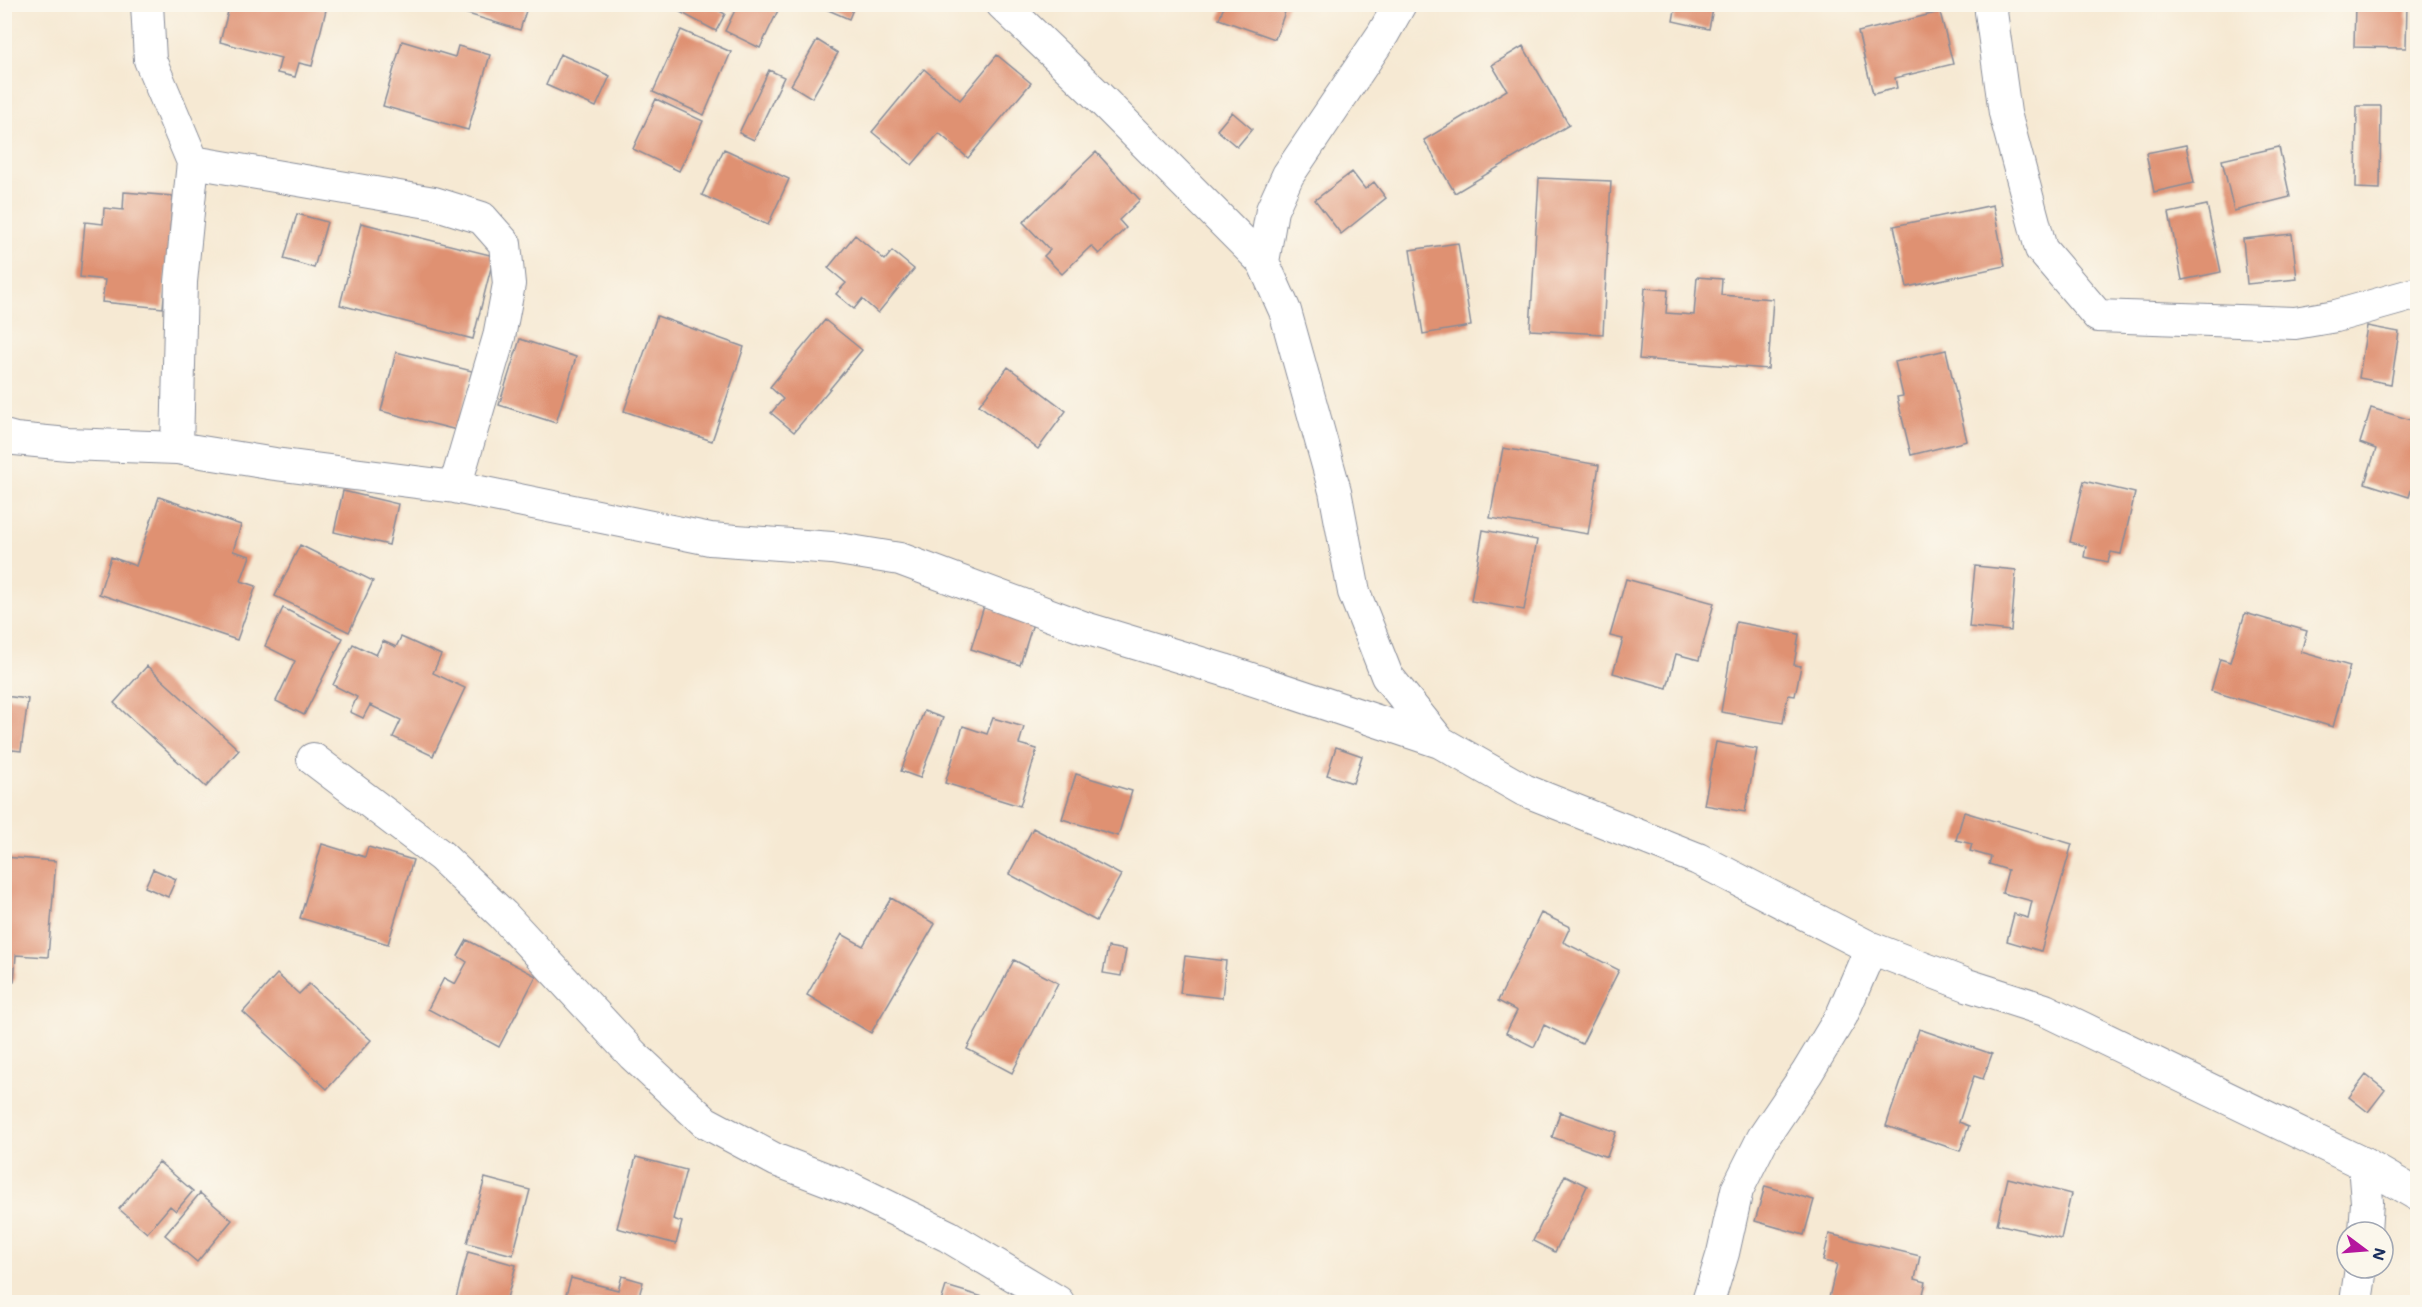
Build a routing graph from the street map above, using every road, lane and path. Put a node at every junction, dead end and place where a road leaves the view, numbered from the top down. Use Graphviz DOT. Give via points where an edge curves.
graph roads {
  1 [pos="147,4"];
  2 [pos="1002,4"];
  3 [pos="1400,4"];
  4 [pos="1993,4"];
  5 [pos="193,162"];
  6 [pos="1263,262"];
  7 [pos="2418,293"];
  8 [pos="4,436"];
  9 [pos="177,448"];
  10 [pos="455,487"];
  11 [pos="1440,742"];
  12 [pos="314,759"];
  13 [pos="1871,948"];
  14 [pos="2364,1164"];
  15 [pos="2418,1195"];
  16 [pos="2366,1220"];
  17 [pos="2359,1280"];
  18 [pos="1058,1302"];
  19 [pos="1708,1302"];
  20 [pos="2356,1302"];
  1 -- 5 [label="street" via="150,60"];
  2 -- 6 [label="street"];
  3 -- 6 [label="street" via="1288,175 1272,210"];
  4 -- 7 [label="street" via="2005,113 2041,249 2098,316 2295,323"];
  5 -- 9 [label="street" via="181,282"];
  5 -- 10 [label="street" via="434,203 482,218 505,244 509,284 499,337"];
  6 -- 11 [label="street" via="1285,311 1335,491 1354,592 1387,676"];
  8 -- 9 [label="street" via="69,444"];
  9 -- 10 [label="street"];
  10 -- 11 [label="street" via="710,539 832,548 900,559 1085,628"];
  11 -- 13 [label="street" via="1524,790 1698,859"];
  12 -- 18 [label="street" via="441,856 503,915 633,1054 705,1122 776,1160 852,1189 948,1236"];
  13 -- 14 [label="street" via="2045,1010"];
  13 -- 19 [label="street" via="1842,1015 1763,1138 1737,1190"];
  14 -- 15 [label="street"];
  14 -- 16 [label="street"];
  17 -- 20 [label="street"];
}
